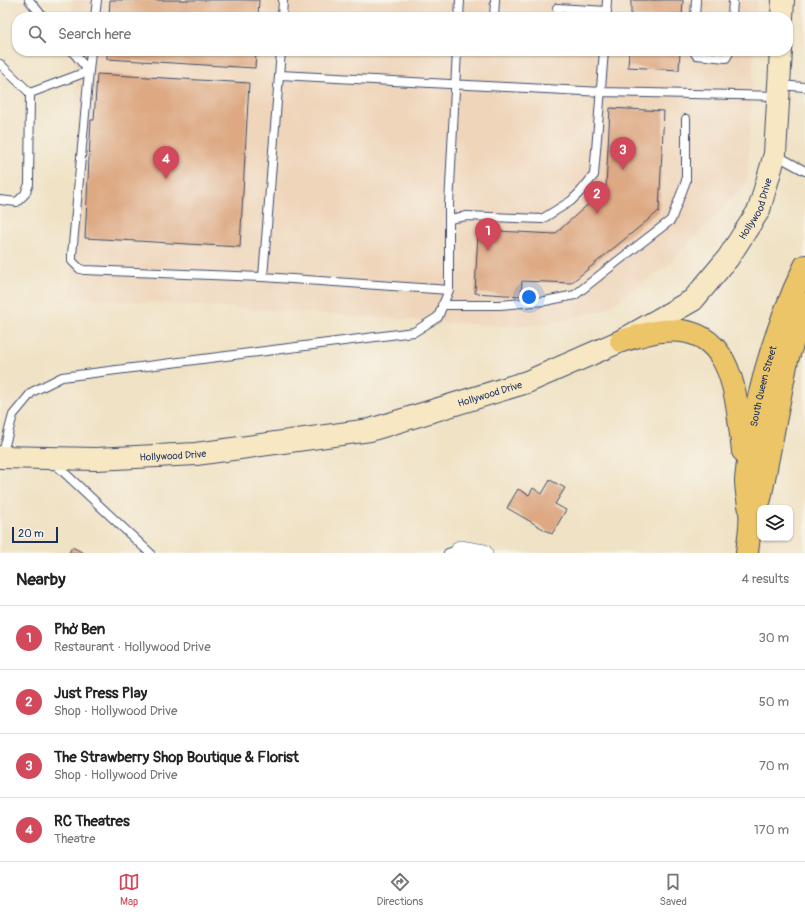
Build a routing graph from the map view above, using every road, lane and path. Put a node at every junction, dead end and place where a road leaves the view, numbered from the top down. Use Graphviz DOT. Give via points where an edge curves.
graph roads {
  1 [pos="29,0"];
  2 [pos="97,0"];
  3 [pos="283,0"];
  4 [pos="460,0"];
  5 [pos="495,0"];
  6 [pos="607,0"];
  7 [pos="696,0"];
  8 [pos="734,0"];
  9 [pos="783,0"];
  10 [pos="557,8"];
  11 [pos="39,12"];
  12 [pos="96,12"];
  13 [pos="282,12"];
  14 [pos="459,12"];
  15 [pos="494,12"];
  16 [pos="590,12"];
  17 [pos="606,12"];
  18 [pos="695,12"];
  19 [pos="733,12"];
  20 [pos="782,12"];
  21 [pos="76,56"];
  22 [pos="91,56"];
  23 [pos="281,56"];
  24 [pos="457,56"];
  25 [pos="604,56"];
  26 [pos="706,56"];
  27 [pos="727,56"];
  28 [pos="780,56"];
  29 [pos="0,64"];
  30 [pos="89,72"];
  31 [pos="280,75"];
  32 [pos="455,83"];
  33 [pos="805,87"];
  34 [pos="778,90"];
  35 [pos="602,92"];
  36 [pos="30,94"];
  37 [pos="686,119"];
  38 [pos="775,154"];
  39 [pos="805,171"];
  40 [pos="0,200"];
  41 [pos="449,219"];
  42 [pos="805,266"];
  43 [pos="263,277"];
  44 [pos="449,290"];
  45 [pos="805,304"];
  46 [pos="442,305"];
  47 [pos="621,341"];
  48 [pos="49,458"];
  49 [pos="0,460"];
  50 [pos="746,482"];
  51 [pos="750,511"];
  52 [pos="454,551"];
  53 [pos="150,553"];
  54 [pos="484,553"];
  55 [pos="747,553"];
  1 -- 11 [label="lane"];
  2 -- 12 [label="lane"];
  3 -- 13 [label="lane"];
  4 -- 14 [label="lane"];
  5 -- 15 [label="lane"];
  6 -- 17 [label="lane"];
  7 -- 18 [label="lane"];
  8 -- 19 [label="lane"];
  9 -- 20 [label="main road"];
  10 -- 16 [label="lane"];
  21 -- 30 [label="lane"];
  22 -- 30 [label="lane"];
  23 -- 31 [label="lane"];
  24 -- 32 [label="lane"];
  25 -- 35 [label="lane"];
  26 -- 27 [label="lane"];
  28 -- 34 [label="main road, Hollywood Drive"];
  29 -- 36 [label="lane"];
  30 -- 36 [label="lane"];
  30 -- 43 [label="lane" via="72,255 75,265 84,270"];
  31 -- 32 [label="lane"];
  31 -- 43 [label="lane"];
  32 -- 35 [label="lane"];
  32 -- 41 [label="lane"];
  33 -- 34 [label="lane"];
  34 -- 35 [label="lane"];
  34 -- 38 [label="main road, Hollywood Drive"];
  35 -- 41 [label="lane" via="594,175 571,201 542,219 467,216"];
  36 -- 40 [label="lane" via="29,184 25,194 17,202"];
  37 -- 46 [label="lane" via="686,181 671,220 575,295 500,305"];
  38 -- 39 [label="lane"];
  38 -- 47 [label="main road, Hollywood Drive" via="759,210 728,258 693,300"];
  41 -- 44 [label="lane"];
  42 -- 50 [label="main road, South Queen Street" via="778,331 764,381 752,432"];
  43 -- 44 [label="lane"];
  44 -- 46 [label="lane"];
  45 -- 51 [label="main road, South Queen Street" via="787,360 760,499"];
  46 -- 49 [label="lane" via="438,317 414,332 62,377 32,392 13,415"];
  47 -- 48 [label="main road, Hollywood Drive" via="527,382 370,430 196,454 96,460"];
  47 -- 50 [label="main road" via="662,331 687,332 703,338 717,350 728,368 737,400"];
  48 -- 49 [label="main road, Hollywood Drive"];
  48 -- 53 [label="lane"];
  50 -- 51 [label="main road, South Queen Street"];
  51 -- 55 [label="main road, South Queen Street"];
  52 -- 54 [label="street"];
}
